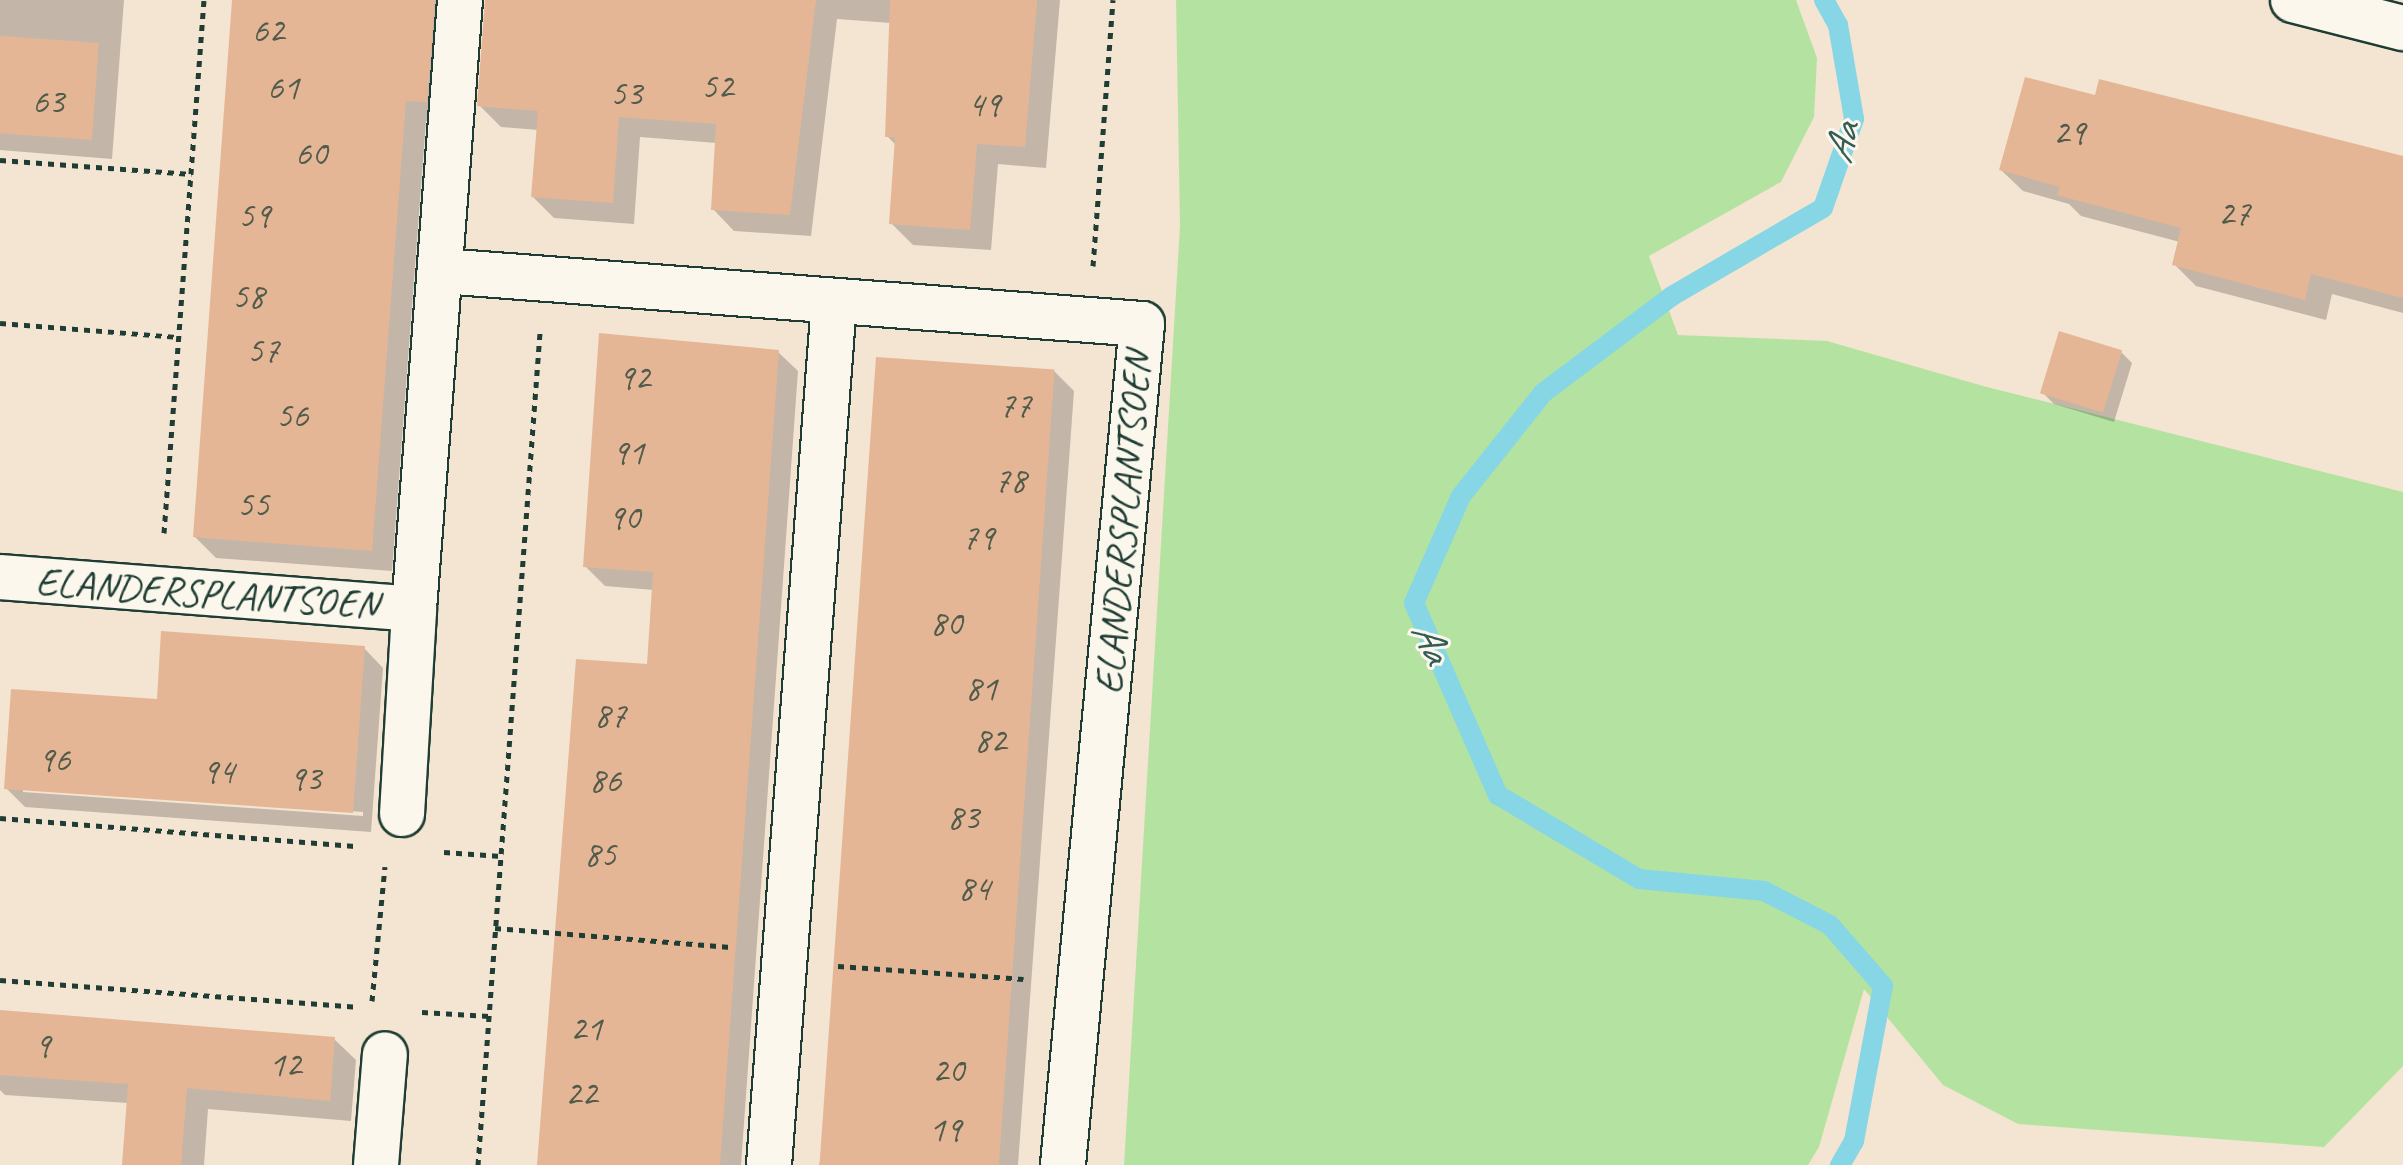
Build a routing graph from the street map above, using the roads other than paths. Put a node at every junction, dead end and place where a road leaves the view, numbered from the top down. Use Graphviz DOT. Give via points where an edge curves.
graph roads {
  1 [pos="460,0"];
  2 [pos="2293,0"];
  3 [pos="2403,28"];
  4 [pos="442,271"];
  5 [pos="834,303"];
  6 [pos="0,577"];
  7 [pos="414,609"];
  8 [pos="395,831"];
  9 [pos="385,1054"];
  10 [pos="376,1165"];
  11 [pos="769,1165"];
  12 [pos="1063,1165"];
  1 -- 4 [label="street, ELANDERSPLANTSOEN"];
  2 -- 3 [label="street"];
  4 -- 5 [label="street, ELANDERSPLANTSOEN"];
  4 -- 7 [label="street, ELANDERSPLANTSOEN"];
  5 -- 11 [label="street"];
  5 -- 12 [label="street, ELANDERSPLANTSOEN" via="1142,324"];
  6 -- 7 [label="street, ELANDERSPLANTSOEN"];
  7 -- 8 [label="street, ELANDERSPLANTSOEN"];
  9 -- 10 [label="street"];
}
